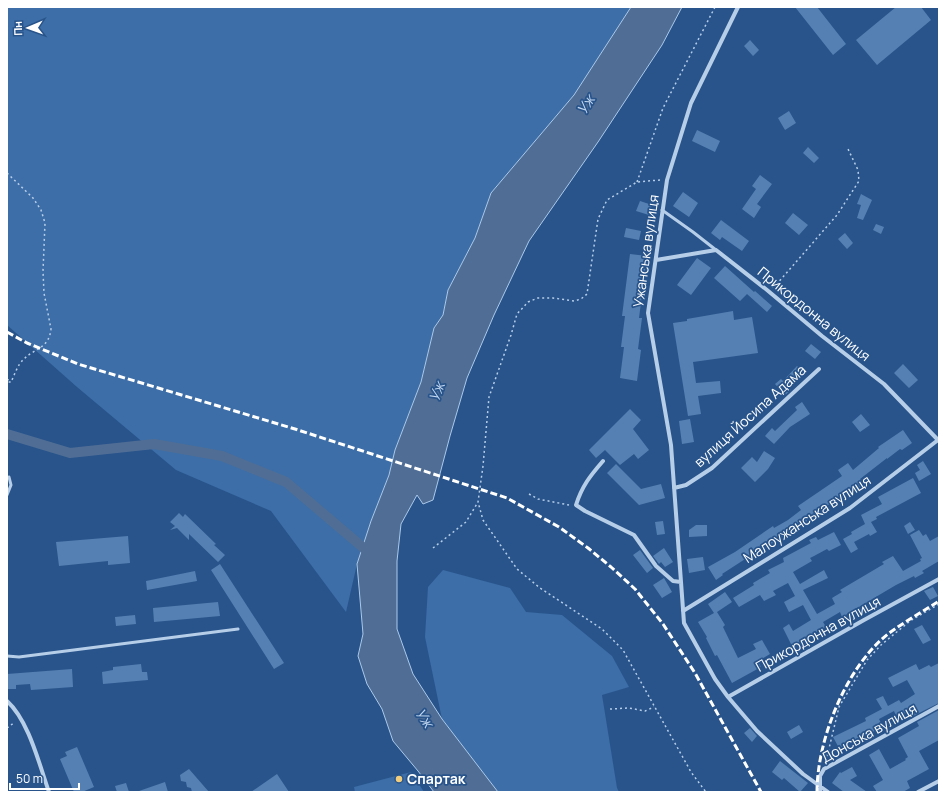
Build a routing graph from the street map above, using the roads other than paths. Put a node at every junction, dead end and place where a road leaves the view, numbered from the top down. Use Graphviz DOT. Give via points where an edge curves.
graph roads {
  1 [pos="738,7"];
  2 [pos="662,210"];
  3 [pos="716,250"];
  4 [pos="656,260"];
  5 [pos="819,370"];
  6 [pos="939,441"];
  7 [pos="603,462"];
  8 [pos="9,477"];
  9 [pos="674,488"];
  10 [pos="7,495"];
  11 [pos="939,579"];
  12 [pos="681,582"];
  13 [pos="683,611"];
  14 [pos="238,629"];
  15 [pos="7,656"];
  16 [pos="728,697"];
  17 [pos="7,701"];
  18 [pos="939,706"];
  19 [pos="939,780"];
  20 [pos="820,786"];
  21 [pos="49,792"];
  22 [pos="820,792"];
  23 [pos="828,792"];
  24 [pos="918,792"];
  1 -- 2 [label="street, Ужанська вулиця" via="691,103 667,180"];
  2 -- 3 [label="lane"];
  2 -- 4 [label="street, Ужанська вулиця"];
  3 -- 4 [label="street"];
  3 -- 6 [label="street, Прикордонна вулиця" via="884,384"];
  4 -- 9 [label="street, Ужанська вулиця" via="648,313 671,446"];
  5 -- 9 [label="street, вулиця Йосипа Адама" via="712,468 686,485"];
  6 -- 13 [label="street, Малоужанська вулиця" via="850,508"];
  7 -- 12 [label="street" via="588,478 576,505 634,535 656,566 673,581"];
  8 -- 10 [label="lane" via="11,485"];
  9 -- 12 [label="street, Ужанська вулиця"];
  11 -- 16 [label="street, Прикордонна вулиця"];
  12 -- 13 [label="street, Ужанська вулиця"];
  13 -- 16 [label="street, Ужанська вулиця" via="684,623 715,680"];
  14 -- 15 [label="lane" via="19,657"];
  16 -- 20 [label="street, Ужанська вулиця" via="757,731 803,774"];
  17 -- 21 [label="street" via="17,711 27,730"];
  18 -- 20 [label="street, Донська вулиця" via="824,769 820,776"];
  19 -- 24 [label="street"];
  20 -- 22 [label="street"];
  20 -- 23 [label="street, Ужанська вулиця"];
}
